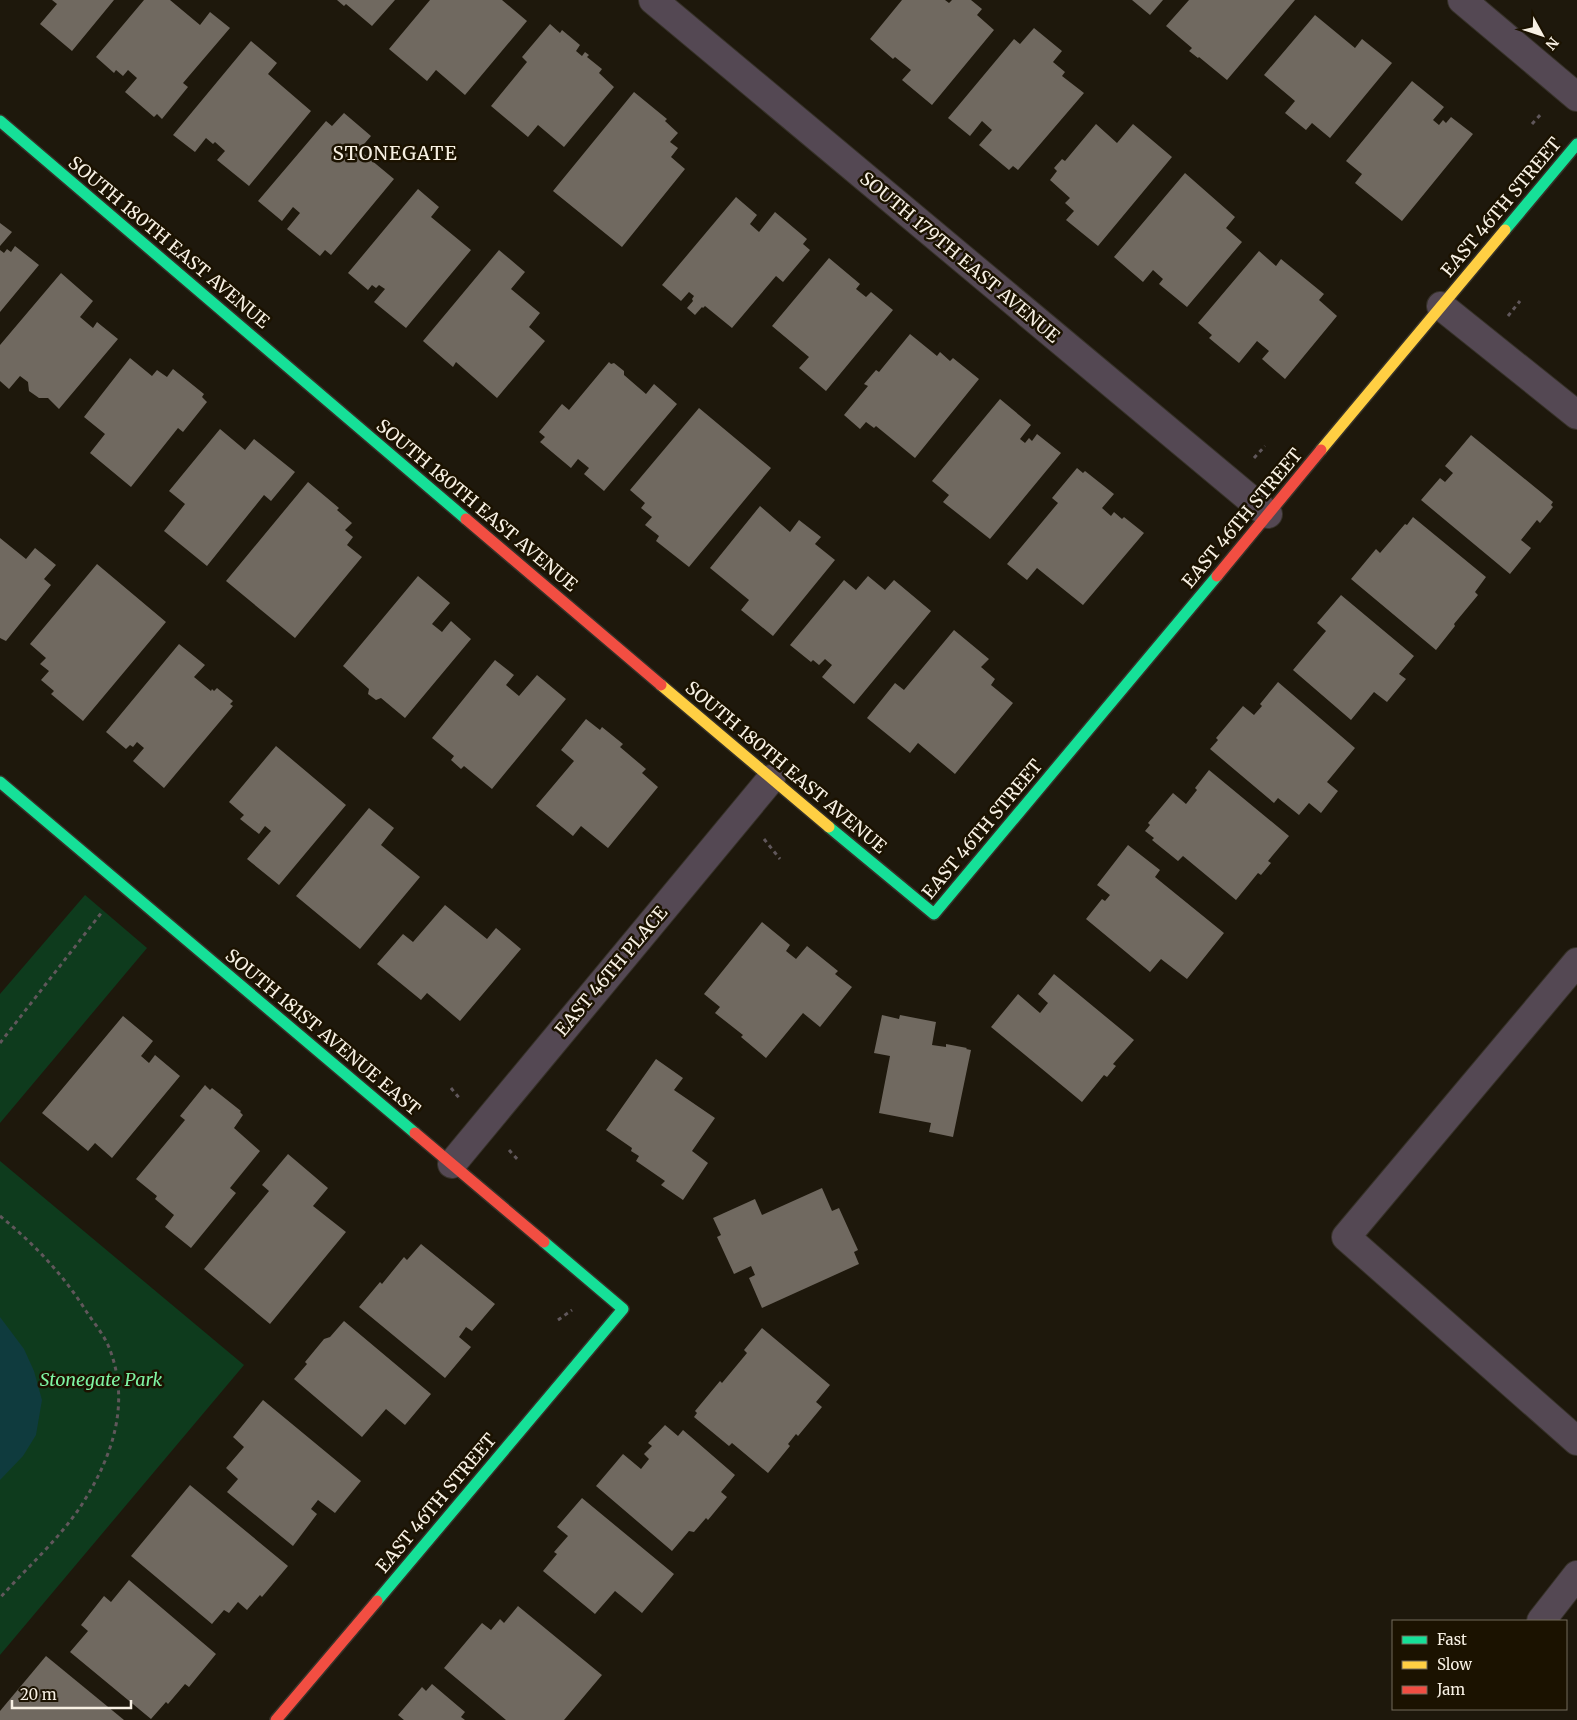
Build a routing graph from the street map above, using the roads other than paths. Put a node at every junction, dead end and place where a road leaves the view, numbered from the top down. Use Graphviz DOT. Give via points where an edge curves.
graph roads {
  1 [pos="653,0"];
  2 [pos="1462,0"];
  3 [pos="1577,97"];
  4 [pos="0,121"];
  5 [pos="1577,144"];
  6 [pos="1441,306"];
  7 [pos="1577,415"];
  8 [pos="1268,514"];
  9 [pos="771,779"];
  10 [pos="0,782"];
  11 [pos="934,914"];
  12 [pos="1577,962"];
  13 [pos="452,1164"];
  14 [pos="623,1309"];
  15 [pos="1577,1441"];
  16 [pos="1577,1575"];
  17 [pos="1542,1620"];
  18 [pos="276,1720"];
  1 -- 8 [label="street, SOUTH 179TH EAST AVENUE"];
  2 -- 3 [label="street"];
  4 -- 9 [label="street, SOUTH 180TH EAST AVENUE"];
  5 -- 6 [label="street, EAST 46TH STREET"];
  6 -- 7 [label="street"];
  6 -- 8 [label="street, EAST 46TH STREET"];
  8 -- 11 [label="street, EAST 46TH STREET"];
  9 -- 11 [label="street, SOUTH 180TH EAST AVENUE"];
  9 -- 13 [label="street, EAST 46TH PLACE"];
  10 -- 13 [label="street, SOUTH 181ST AVENUE EAST"];
  12 -- 15 [label="street" via="1346,1237"];
  13 -- 14 [label="street, SOUTH 181ST AVENUE EAST"];
  14 -- 18 [label="street, EAST 46TH STREET"];
  16 -- 17 [label="street"];
}
